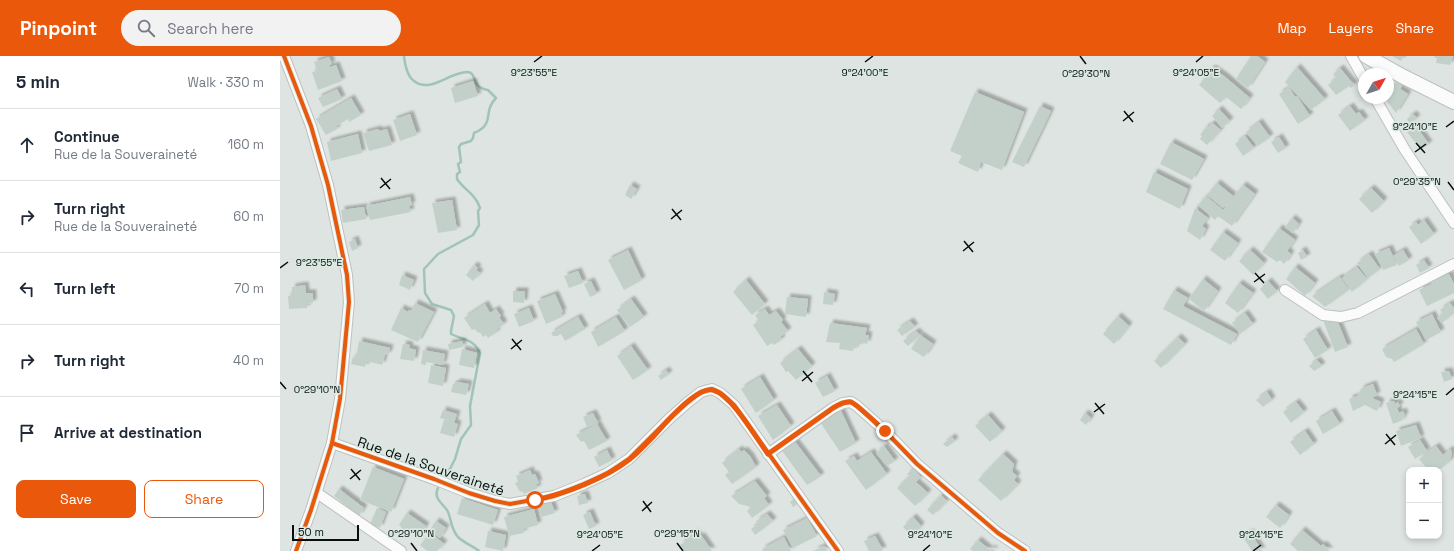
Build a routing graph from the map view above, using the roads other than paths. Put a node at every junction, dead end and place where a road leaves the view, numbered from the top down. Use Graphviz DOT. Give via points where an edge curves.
graph roads {
  1 [pos="284,56"];
  2 [pos="1351,56"];
  3 [pos="1366,56"];
  4 [pos="1358,68"];
  5 [pos="1454,102"];
  6 [pos="1378,104"];
  7 [pos="1454,223"];
  8 [pos="1454,264"];
  9 [pos="1285,290"];
  10 [pos="332,443"];
  11 [pos="768,454"];
  12 [pos="317,493"];
  13 [pos="296,551"];
  14 [pos="401,551"];
  15 [pos="838,551"];
  16 [pos="1025,551"];
  1 -- 10 [label="street" via="320,155 347,275 348,302 343,370"];
  2 -- 4 [label="street"];
  3 -- 5 [label="street"];
  6 -- 7 [label="street"];
  8 -- 9 [label="street" via="1358,313 1341,317 1323,315"];
  10 -- 11 [label="street, Rue de la Souveraineté" via="495,502 510,504 554,496 608,473 630,459 687,402 701,392 712,390 720,393 734,405"];
  10 -- 12 [label="street"];
  11 -- 15 [label="street, Rue de la Souveraineté"];
  11 -- 16 [label="street" via="833,408 851,402 941,485"];
  12 -- 13 [label="street"];
  12 -- 14 [label="street"];
}
